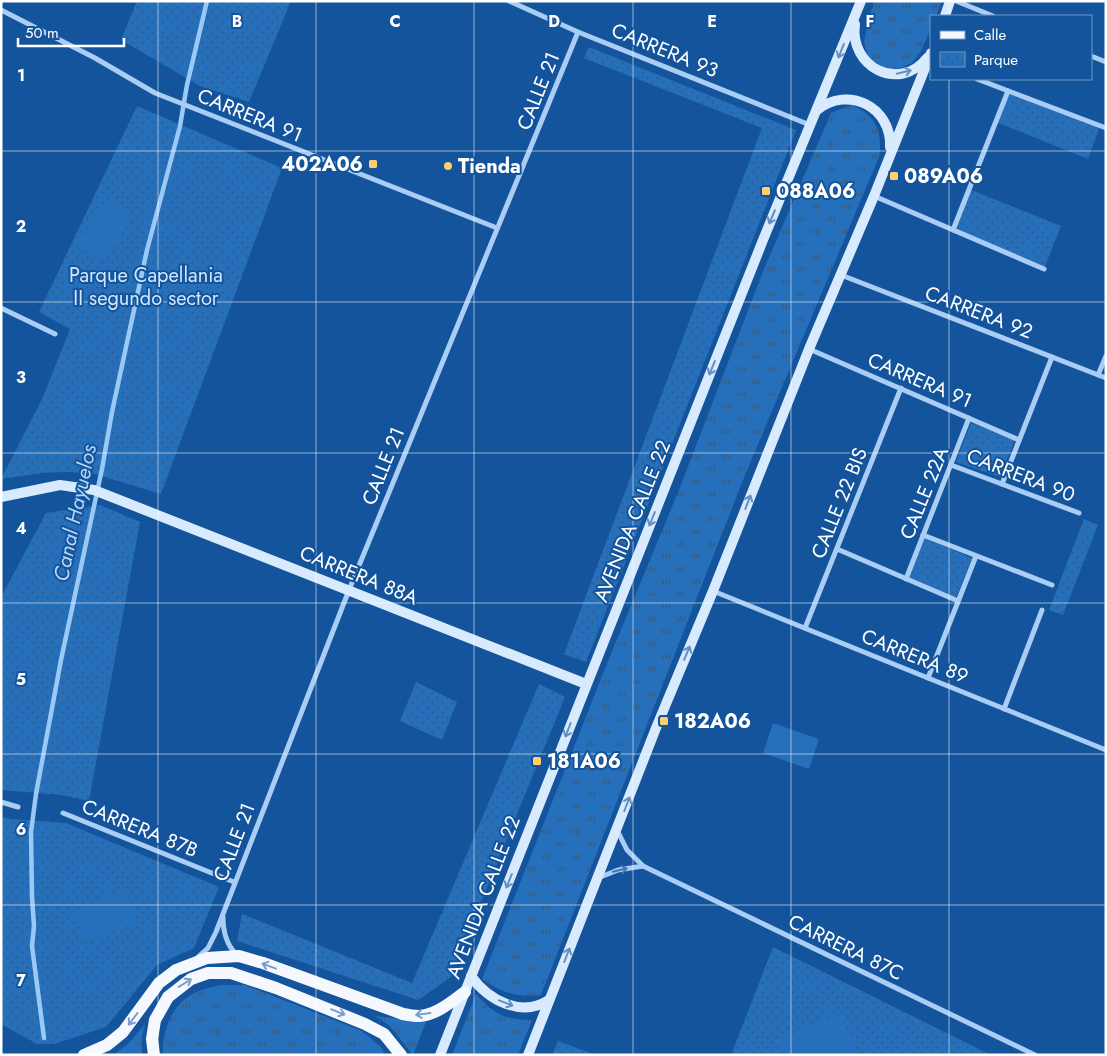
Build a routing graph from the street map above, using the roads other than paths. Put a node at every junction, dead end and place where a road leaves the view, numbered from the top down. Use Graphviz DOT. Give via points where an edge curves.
graph roads {
  1 [pos="509,1"];
  2 [pos="950,1"];
  3 [pos="956,1"];
  4 [pos="860,3"];
  5 [pos="1,10"];
  6 [pos="945,15"];
  7 [pos="991,15"];
  8 [pos="578,32"];
  9 [pos="1092,56"];
  10 [pos="930,57"];
  11 [pos="1106,62"];
  12 [pos="980,80"];
  13 [pos="1008,91"];
  14 [pos="814,112"];
  15 [pos="810,125"];
  16 [pos="1106,128"];
  17 [pos="889,153"];
  18 [pos="874,196"];
  19 [pos="497,228"];
  20 [pos="953,230"];
  21 [pos="1044,269"];
  22 [pos="841,275"];
  23 [pos="1,308"];
  24 [pos="55,334"];
  25 [pos="809,348"];
  26 [pos="1106,356"];
  27 [pos="1052,357"];
  28 [pos="1098,375"];
  29 [pos="1106,378"];
  30 [pos="901,388"];
  31 [pos="970,418"];
  32 [pos="1020,440"];
  33 [pos="951,465"];
  34 [pos="1002,484"];
  35 [pos="1,496"];
  36 [pos="1080,513"];
  37 [pos="923,535"];
  38 [pos="837,549"];
  39 [pos="976,556"];
  40 [pos="906,579"];
  41 [pos="1052,585"];
  42 [pos="348,590"];
  43 [pos="713,591"];
  44 [pos="958,601"];
  45 [pos="1042,610"];
  46 [pos="806,628"];
  47 [pos="928,678"];
  48 [pos="586,684"];
  49 [pos="1004,708"];
  50 [pos="1106,750"];
  51 [pos="1,802"];
  52 [pos="18,807"];
  53 [pos="63,814"];
  54 [pos="616,829"];
  55 [pos="643,866"];
  56 [pos="598,878"];
  57 [pos="234,882"];
  58 [pos="222,914"];
  59 [pos="239,956"];
  60 [pos="191,963"];
  61 [pos="471,976"];
  62 [pos="465,992"];
  63 [pos="549,1000"];
  64 [pos="84,1055"];
  65 [pos="154,1055"];
  66 [pos="401,1055"];
  67 [pos="440,1055"];
  68 [pos="528,1055"];
  69 [pos="1035,1055"];
  1 -- 8 [label="street, CARRERA 93"];
  2 -- 6 [label="main road"];
  3 -- 7 [label="street"];
  4 -- 10 [label="main road, one-way" via="854,34 856,46 872,67 888,73 906,73"];
  4 -- 14 [label="main road, AVENIDA CALLE 22, one-way"];
  5 -- 19 [label="street, CARRERA 91" via="155,93"];
  8 -- 15 [label="street, CARRERA 93"];
  8 -- 19 [label="street, CALLE 21"];
  9 -- 11 [label="street"];
  10 -- 17 [label="main road"];
  12 -- 13 [label="street"];
  13 -- 16 [label="street"];
  13 -- 20 [label="street"];
  14 -- 15 [label="main road, AVENIDA CALLE 22"];
  14 -- 17 [label="main road" via="824,104 840,99 870,106 887,127"];
  15 -- 48 [label="main road, AVENIDA CALLE 22, one-way"];
  17 -- 18 [label="main road"];
  18 -- 20 [label="street"];
  18 -- 22 [label="main road"];
  19 -- 42 [label="street, CALLE 21"];
  20 -- 21 [label="street"];
  22 -- 25 [label="main road"];
  22 -- 27 [label="street, CARRERA 92"];
  23 -- 24 [label="street"];
  25 -- 30 [label="street, CARRERA 91"];
  43 -- 25 [label="main road, one-way"];
  26 -- 28 [label="street"];
  27 -- 28 [label="street, CARRERA 92"];
  27 -- 32 [label="street"];
  28 -- 29 [label="street, CARRERA 92"];
  30 -- 31 [label="street, CARRERA 91"];
  30 -- 38 [label="street, CALLE 22 BIS"];
  31 -- 32 [label="street, CARRERA 91"];
  31 -- 33 [label="street, CALLE 22A"];
  32 -- 34 [label="street"];
  33 -- 34 [label="street, CARRERA 90"];
  33 -- 37 [label="street, CALLE 22A"];
  34 -- 36 [label="street, CARRERA 90"];
  35 -- 42 [label="main road, CARRERA 88A" via="60,485 94,490"];
  37 -- 39 [label="street"];
  37 -- 40 [label="street, CALLE 22A"];
  38 -- 40 [label="street"];
  38 -- 46 [label="street, CALLE 22 BIS"];
  39 -- 41 [label="street"];
  39 -- 44 [label="street"];
  40 -- 44 [label="street"];
  42 -- 48 [label="main road, CARRERA 88A"];
  42 -- 57 [label="street, CALLE 21"];
  43 -- 46 [label="street, CARRERA 89"];
  54 -- 43 [label="main road, one-way"];
  44 -- 47 [label="street"];
  45 -- 49 [label="street"];
  46 -- 47 [label="street, CARRERA 89"];
  47 -- 49 [label="street, CARRERA 89"];
  48 -- 61 [label="main road, AVENIDA CALLE 22, one-way"];
  49 -- 50 [label="street, CARRERA 89"];
  51 -- 52 [label="street"];
  53 -- 57 [label="street, CARRERA 87B"];
  54 -- 55 [label="street, CARRERA 87C" via="627,850"];
  54 -- 56 [label="main road"];
  56 -- 55 [label="street, one-way" via="618,870"];
  55 -- 69 [label="street, CARRERA 87C"];
  63 -- 56 [label="main road, one-way"];
  57 -- 58 [label="street, CALLE 21"];
  58 -- 59 [label="street" via="229,948"];
  58 -- 60 [label="street, CALLE 21" via="208,948"];
  59 -- 60 [label="main road" via="206,958"];
  62 -- 59 [label="main road, one-way" via="431,1013 420,1016 403,1014"];
  60 -- 64 [label="main road, one-way" via="159,983 123,1032 107,1045"];
  61 -- 62 [label="main road, AVENIDA CALLE 22"];
  61 -- 63 [label="main road, one-way" via="480,988 506,1004 530,1007"];
  62 -- 67 [label="main road, AVENIDA CALLE 22"];
  63 -- 68 [label="main road"];
  65 -- 66 [label="main road, one-way" via="155,1020 168,997 190,980 208,973 231,973 366,1024 384,1034"];
}
